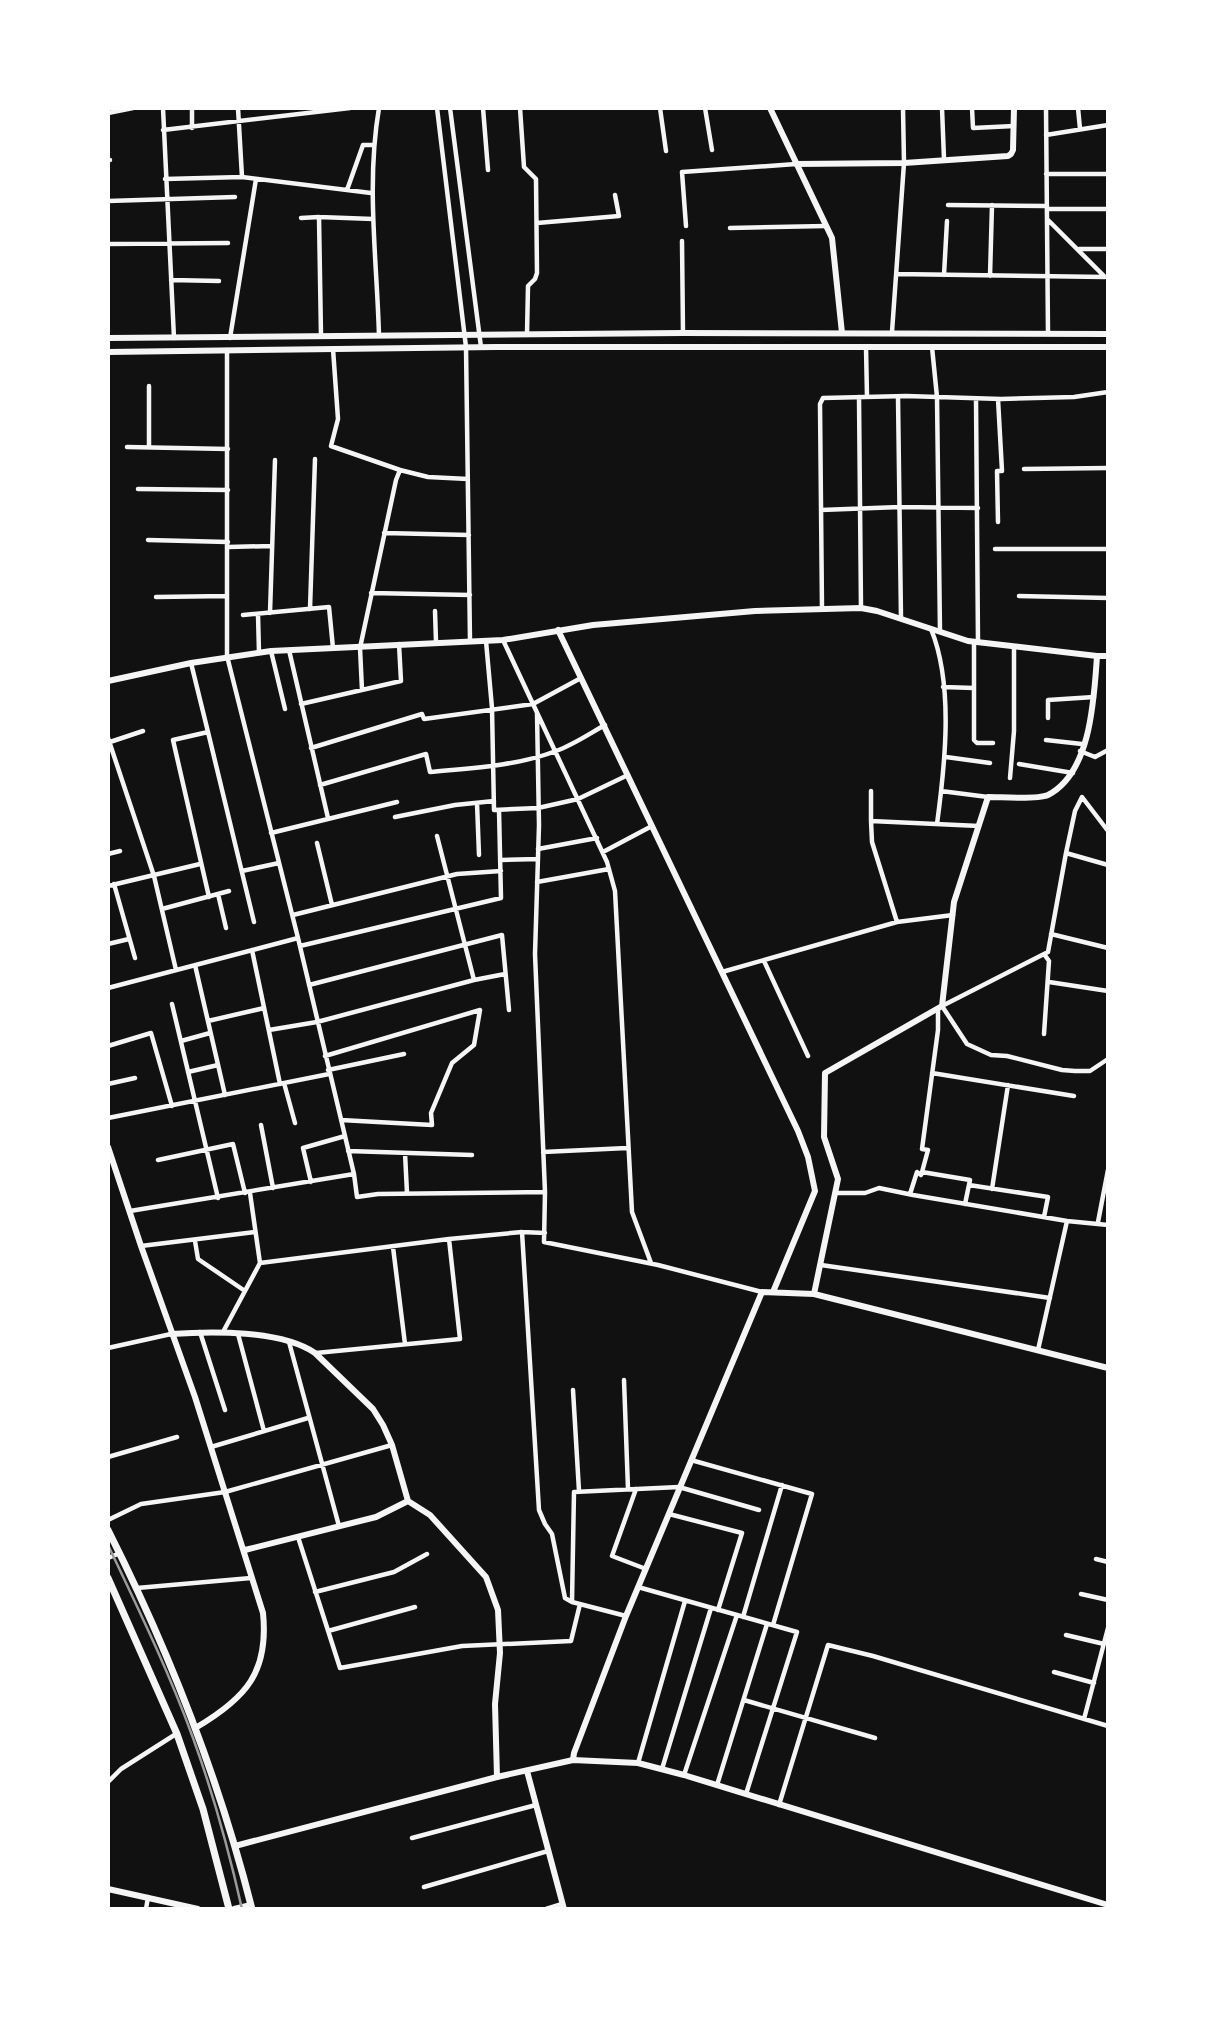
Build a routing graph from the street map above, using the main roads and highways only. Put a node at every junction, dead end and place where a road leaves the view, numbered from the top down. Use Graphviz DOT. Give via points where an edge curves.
graph roads {
  1 [pos="108,1530"];
  2 [pos="108,1577"];
  3 [pos="251,1907"];
  4 [pos="229,1909"];
  1 -- 3 [label="main road" via="197,1727"];
  2 -- 4 [label="main road" via="177,1734 203,1809"];
}
